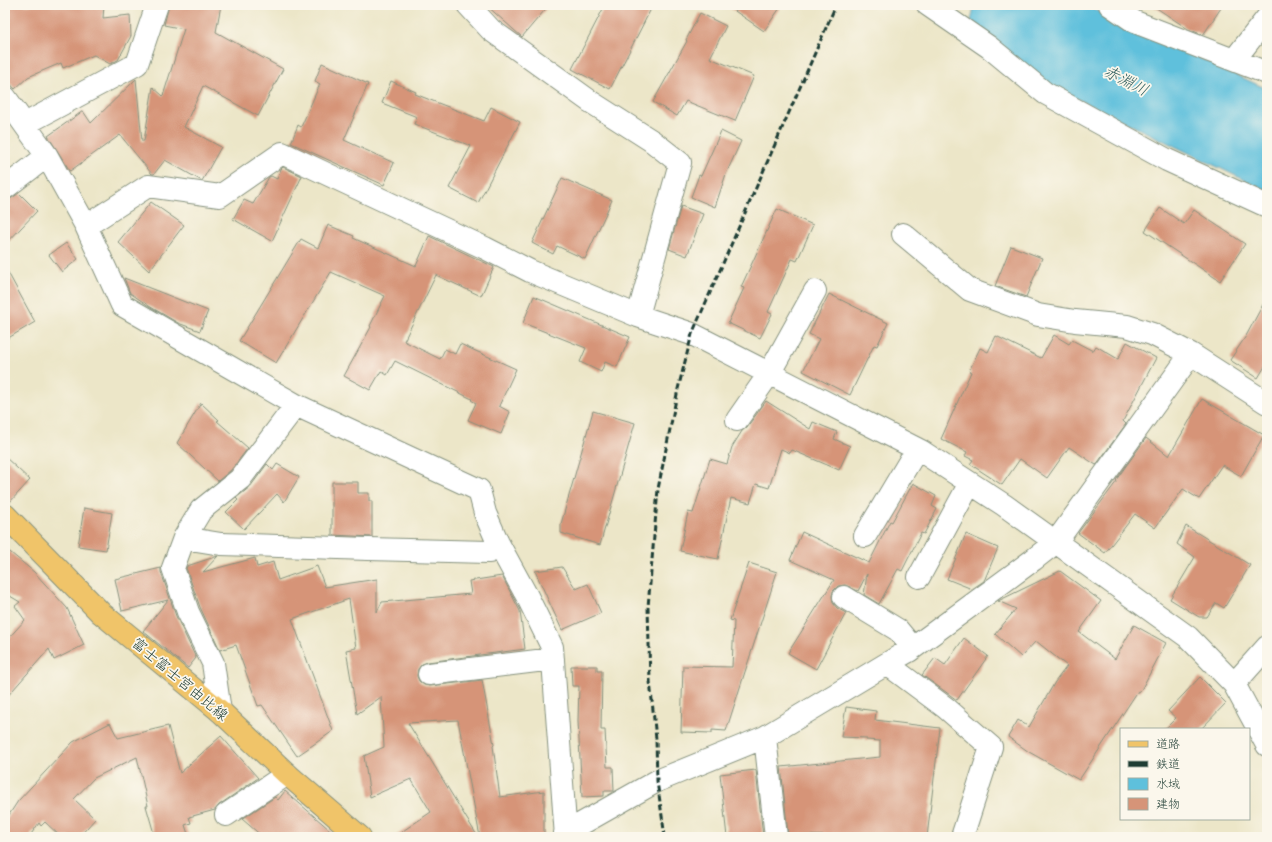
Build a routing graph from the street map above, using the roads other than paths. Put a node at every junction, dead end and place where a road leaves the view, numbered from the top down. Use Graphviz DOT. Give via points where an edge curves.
graph roads {
  1 [pos="157,5"];
  2 [pos="468,5"];
  3 [pos="928,5"];
  4 [pos="1110,5"];
  5 [pos="1267,18"];
  6 [pos="1234,60"];
  7 [pos="1267,73"];
  8 [pos="5,97"];
  9 [pos="25,124"];
  10 [pos="47,156"];
  11 [pos="5,188"];
  12 [pos="1267,206"];
  13 [pos="86,226"];
  14 [pos="903,234"];
  15 [pos="815,291"];
  16 [pos="638,316"];
  17 [pos="1191,354"];
  18 [pos="769,374"];
  19 [pos="1267,403"];
  20 [pos="296,405"];
  21 [pos="737,420"];
  22 [pos="917,449"];
  23 [pos="970,483"];
  24 [pos="5,515"];
  25 [pos="865,536"];
  26 [pos="184,538"];
  27 [pos="1056,542"];
  28 [pos="498,543"];
  29 [pos="919,578"];
  30 [pos="844,597"];
  31 [pos="1267,647"];
  32 [pos="913,648"];
  33 [pos="553,658"];
  34 [pos="887,664"];
  35 [pos="429,674"];
  36 [pos="1234,684"];
  37 [pos="220,711"];
  38 [pos="765,737"];
  39 [pos="1267,746"];
  40 [pos="288,774"];
  41 [pos="226,815"];
  42 [pos="565,835"];
  43 [pos="360,837"];
  44 [pos="776,837"];
  45 [pos="962,837"];
  1 -- 9 [label="street" via="137,64"];
  2 -- 16 [label="street" via="492,30 680,163"];
  3 -- 12 [label="street" via="988,47 1045,93 1168,160"];
  4 -- 6 [label="street" via="1135,22"];
  5 -- 6 [label="street"];
  6 -- 7 [label="street"];
  8 -- 9 [label="street"];
  9 -- 10 [label="street"];
  10 -- 11 [label="street"];
  10 -- 13 [label="street"];
  13 -- 16 [label="street" via="148,186 220,196 282,154 530,271"];
  13 -- 20 [label="street" via="122,305"];
  14 -- 17 [label="street" via="970,290 1038,315 1075,322 1127,326 1152,334"];
  15 -- 18 [label="street"];
  16 -- 18 [label="street" via="692,334"];
  17 -- 19 [label="street"];
  17 -- 27 [label="street"];
  18 -- 21 [label="street"];
  18 -- 22 [label="street"];
  20 -- 26 [label="street" via="240,479 201,510"];
  20 -- 28 [label="street" via="479,490 485,513"];
  22 -- 23 [label="street"];
  22 -- 25 [label="street"];
  23 -- 27 [label="street"];
  23 -- 29 [label="street"];
  24 -- 37 [label="main road, 富士富士宮由比線" via="101,613"];
  26 -- 28 [label="street" via="221,544 489,552"];
  26 -- 37 [label="street" via="173,568 188,612 213,663"];
  27 -- 32 [label="street"];
  27 -- 36 [label="street" via="1188,637"];
  28 -- 33 [label="street" via="552,647"];
  30 -- 32 [label="street" via="898,630"];
  31 -- 36 [label="street"];
  32 -- 34 [label="street"];
  33 -- 35 [label="street"];
  33 -- 42 [label="street"];
  34 -- 38 [label="street"];
  34 -- 45 [label="street" via="946,708 991,748"];
  36 -- 39 [label="street"];
  37 -- 40 [label="main road, 富士富士宮由比線"];
  38 -- 42 [label="street" via="657,781"];
  38 -- 44 [label="street"];
  40 -- 41 [label="street"];
  40 -- 43 [label="main road, 富士富士宮由比線"];
}
